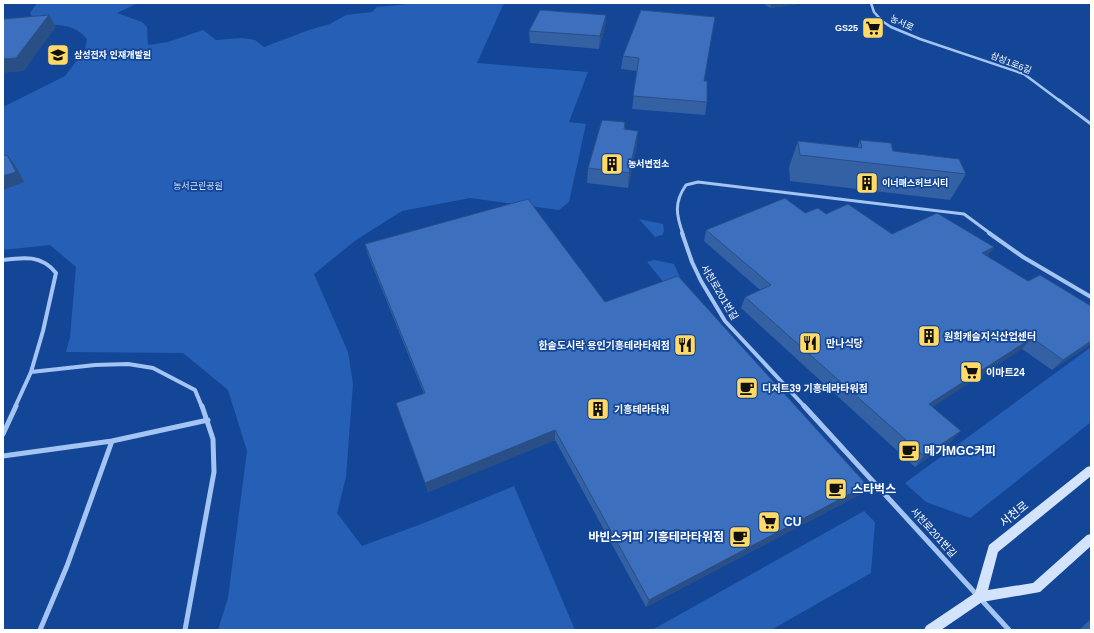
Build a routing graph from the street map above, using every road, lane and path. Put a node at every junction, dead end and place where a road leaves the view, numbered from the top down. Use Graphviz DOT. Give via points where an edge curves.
graph roads {
  1 [pos="870,3"];
  2 [pos="938,44"];
  3 [pos="1091,124"];
  4 [pos="3,260"];
  5 [pos="1091,297"];
  6 [pos="31,372"];
  7 [pos="208,420"];
  8 [pos="3,434"];
  9 [pos="112,441"];
  10 [pos="3,456"];
  11 [pos="1091,470"];
  12 [pos="1091,538"];
  13 [pos="980,597"];
  14 [pos="40,630"];
  15 [pos="185,630"];
  16 [pos="930,630"];
  17 [pos="1009,630"];
  1 -- 2 [label="street, 농서로" via="882,21 905,33"];
  2 -- 3 [label="street, 삼성1로6길" via="1024,74"];
  4 -- 6 [label="street" via="21,257 38,259 51,264 56,273"];
  5 -- 13 [label="street, 서천로201번길" via="1023,257 964,214 698,182 686,184 679,196 679,223 692,262 725,321"];
  6 -- 7 [label="street" via="94,365 128,364 153,368 195,390"];
  6 -- 8 [label="street"];
  7 -- 9 [label="street"];
  7 -- 15 [label="street" via="213,439 214,472"];
  9 -- 10 [label="street"];
  9 -- 14 [label="street" via="68,566"];
  11 -- 13 [label="street, 서천로" via="993,549"];
  12 -- 13 [label="street" via="1036,588"];
  13 -- 16 [label="street"];
  13 -- 17 [label="street"];
}
